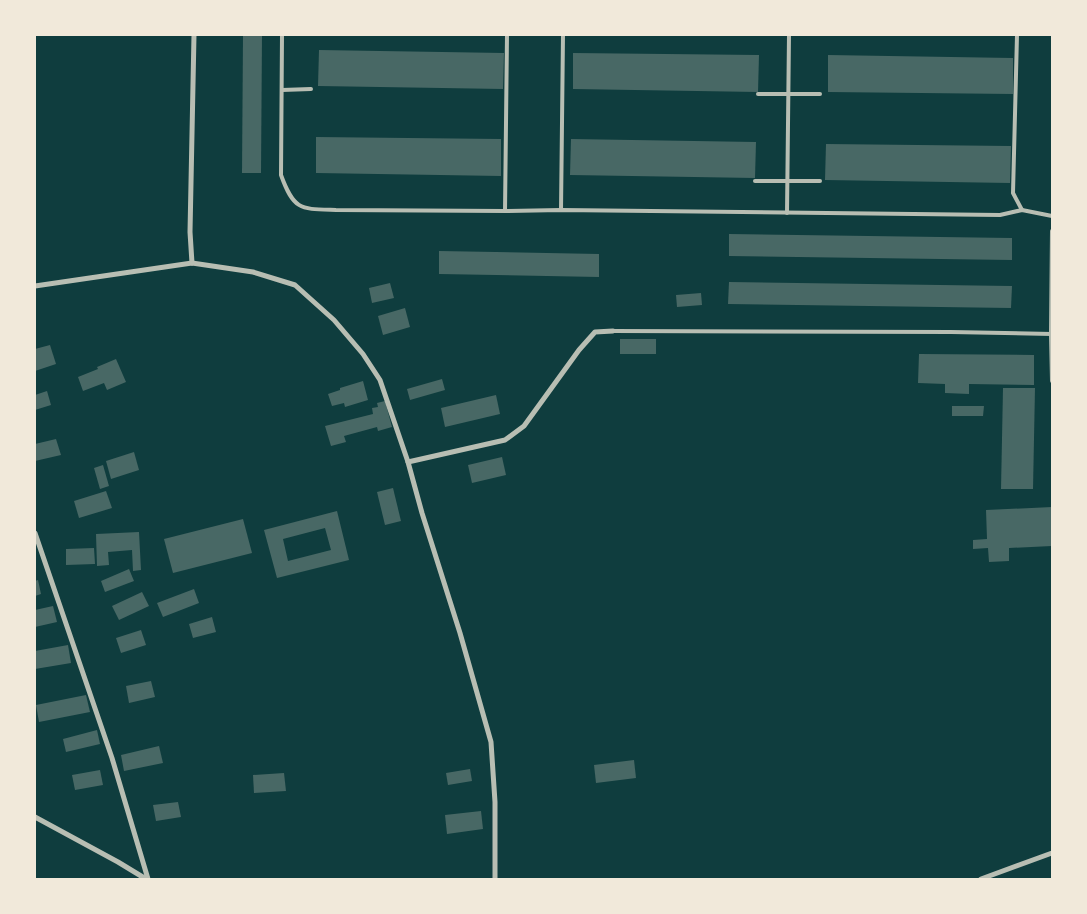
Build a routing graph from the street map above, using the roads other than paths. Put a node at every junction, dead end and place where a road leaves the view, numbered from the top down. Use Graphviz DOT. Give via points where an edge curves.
graph roads {
  1 [pos="194,35"];
  2 [pos="282,35"];
  3 [pos="507,35"];
  4 [pos="563,35"];
  5 [pos="789,35"];
  6 [pos="1017,35"];
  7 [pos="282,90"];
  8 [pos="311,90"];
  9 [pos="758,94"];
  10 [pos="788,94"];
  11 [pos="820,94"];
  12 [pos="755,181"];
  13 [pos="787,181"];
  14 [pos="820,181"];
  15 [pos="561,210"];
  16 [pos="1022,210"];
  17 [pos="505,211"];
  18 [pos="787,213"];
  19 [pos="1052,216"];
  20 [pos="1052,231"];
  21 [pos="192,263"];
  22 [pos="35,286"];
  23 [pos="613,331"];
  24 [pos="1051,334"];
  25 [pos="1052,381"];
  26 [pos="408,462"];
  27 [pos="35,533"];
  28 [pos="35,817"];
  29 [pos="1052,853"];
  30 [pos="147,879"];
  31 [pos="495,879"];
  32 [pos="981,879"];
  1 -- 21 [label="street"];
  2 -- 7 [label="lane"];
  3 -- 17 [label="lane"];
  4 -- 15 [label="lane"];
  5 -- 10 [label="lane"];
  6 -- 16 [label="lane" via="1013,193"];
  7 -- 8 [label="lane"];
  7 -- 17 [label="lane" via="281,176 297,205 336,210"];
  9 -- 10 [label="lane"];
  10 -- 11 [label="lane"];
  10 -- 13 [label="lane"];
  12 -- 13 [label="lane"];
  13 -- 14 [label="lane"];
  13 -- 18 [label="lane"];
  15 -- 17 [label="lane"];
  15 -- 18 [label="lane"];
  16 -- 18 [label="lane" via="1000,215"];
  16 -- 19 [label="lane"];
  20 -- 24 [label="lane"];
  21 -- 22 [label="street"];
  21 -- 26 [label="street" via="254,272 295,285 334,320 380,380"];
  23 -- 24 [label="lane"];
  23 -- 26 [label="street" via="595,332 524,426 506,440"];
  24 -- 25 [label="lane"];
  26 -- 31 [label="street" via="490,742 495,802"];
  27 -- 30 [label="street" via="112,758"];
  28 -- 30 [label="street"];
  29 -- 32 [label="street"];
}
